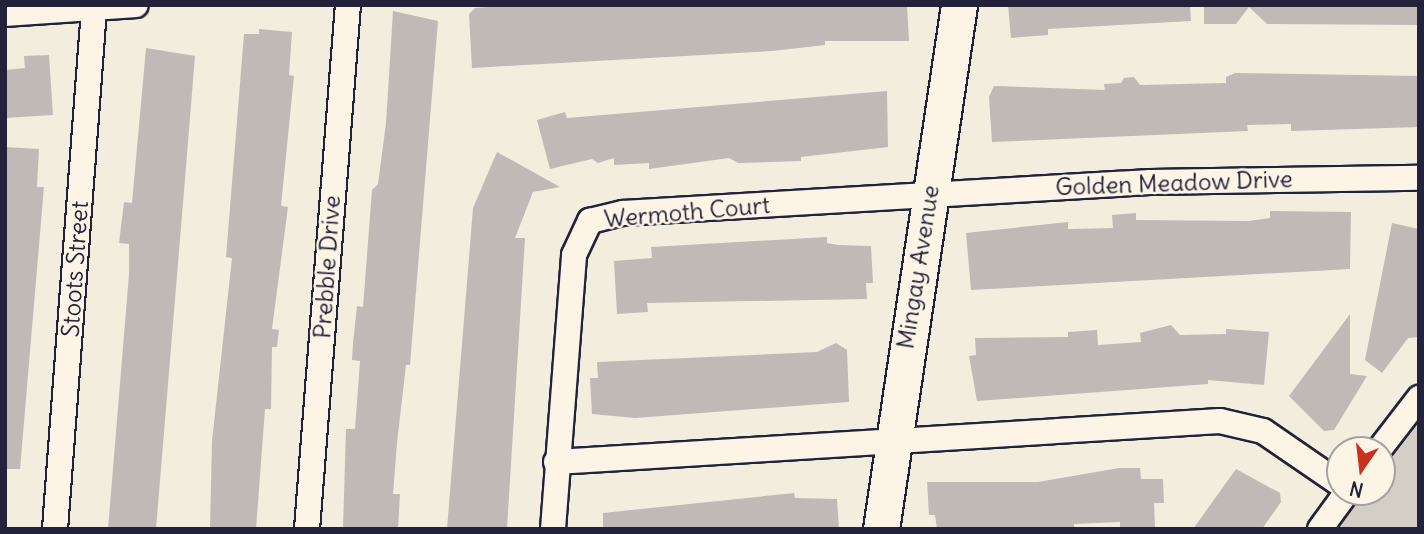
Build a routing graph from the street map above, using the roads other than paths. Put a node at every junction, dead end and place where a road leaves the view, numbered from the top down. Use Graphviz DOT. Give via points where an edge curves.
graph roads {
  1 [pos="136,5"];
  2 [pos="348,5"];
  3 [pos="959,5"];
  4 [pos="94,9"];
  5 [pos="5,14"];
  6 [pos="1419,178"];
  7 [pos="929,195"];
  8 [pos="1419,398"];
  9 [pos="1390,436"];
  10 [pos="891,439"];
  11 [pos="556,462"];
  12 [pos="1326,474"];
  13 [pos="1337,506"];
  14 [pos="55,529"];
  15 [pos="307,529"];
  16 [pos="552,529"];
  17 [pos="881,529"];
  18 [pos="1320,529"];
  1 -- 4 [label="street"];
  2 -- 15 [label="street, Prebble Drive"];
  3 -- 7 [label="street, Mingay Avenue"];
  4 -- 5 [label="street"];
  4 -- 14 [label="street, Stoots Street"];
  6 -- 7 [label="street, Golden Meadow Drive" via="1220,178"];
  7 -- 10 [label="street, Mingay Avenue"];
  7 -- 11 [label="street, Wermoth Court" via="623,213 590,221 574,255"];
  8 -- 9 [label="street"];
  10 -- 11 [label="street"];
  10 -- 12 [label="street" via="1243,423 1277,439"];
  10 -- 17 [label="street, Mingay Avenue"];
  11 -- 16 [label="street, Wermoth Court"];
  13 -- 18 [label="street"];
}
